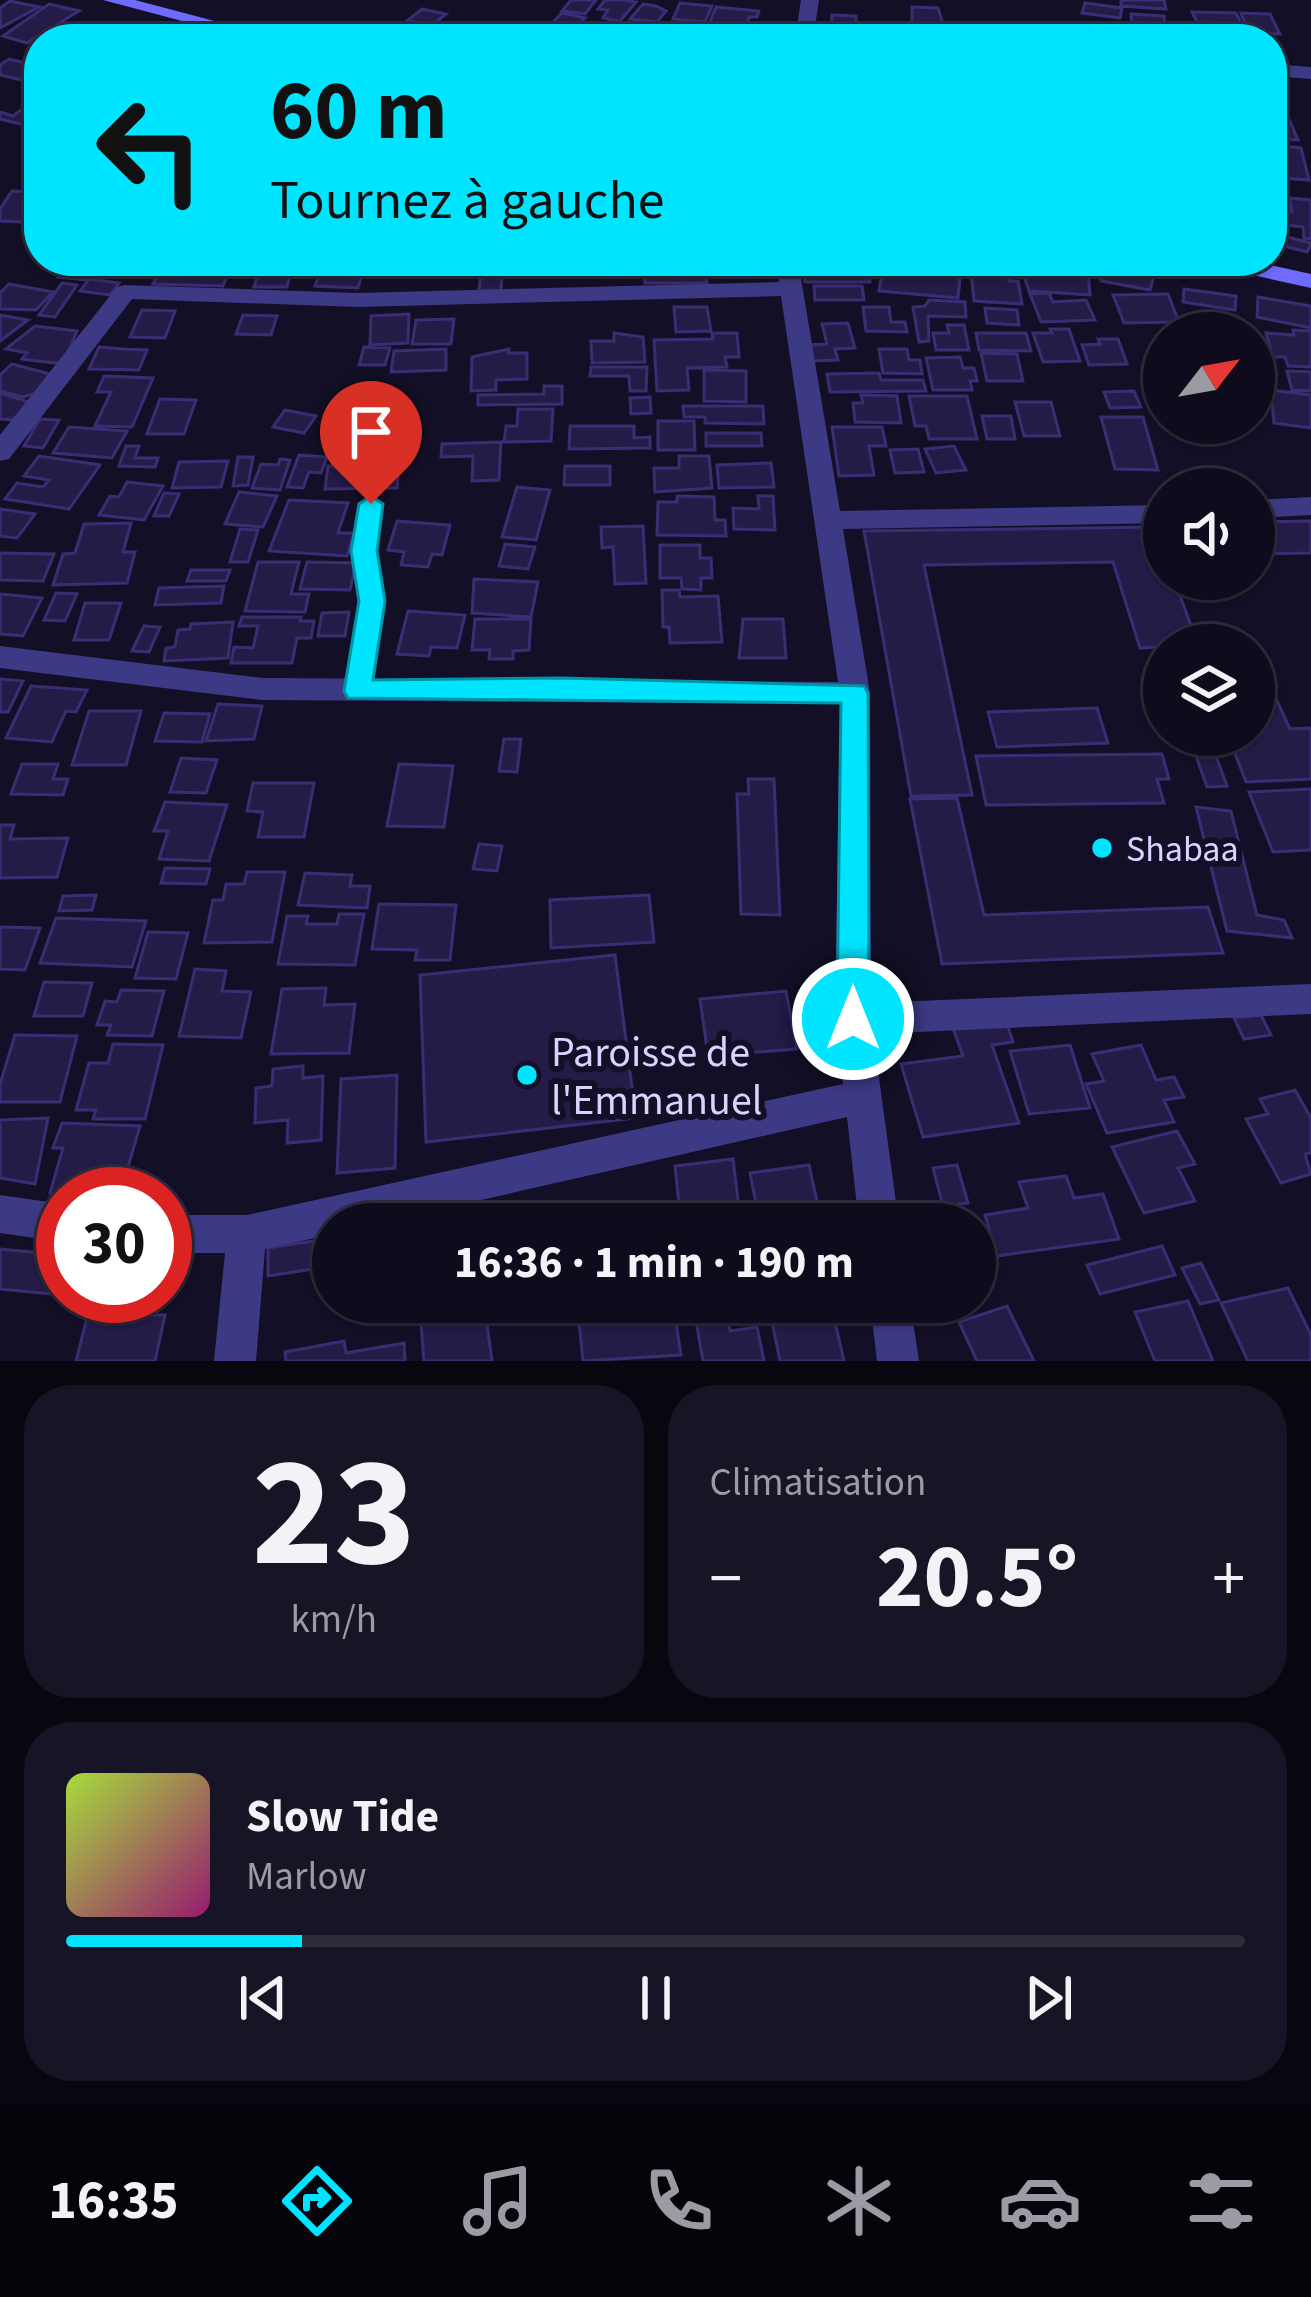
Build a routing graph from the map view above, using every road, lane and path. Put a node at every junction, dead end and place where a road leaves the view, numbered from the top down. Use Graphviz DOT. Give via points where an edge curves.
graph roads {
  1 [pos="112,0"];
  2 [pos="212,24"];
  3 [pos="775,276"];
  4 [pos="789,276"];
  5 [pos="0,453"];
  6 [pos="371,504"];
  7 [pos="1311,506"];
  8 [pos="1275,508"];
  9 [pos="1143,514"];
  10 [pos="828,520"];
  11 [pos="0,657"];
  12 [pos="358,691"];
  13 [pos="855,693"];
  14 [pos="1311,999"];
  15 [pos="853,1019"];
  16 [pos="861,1096"];
  17 [pos="876,1203"];
  18 [pos="0,1214"];
  19 [pos="36,1219"];
  20 [pos="192,1234"];
  21 [pos="247,1234"];
  22 [pos="893,1323"];
  23 [pos="235,1361"];
  24 [pos="898,1361"];
  1 -- 2 [label="main road"];
  3 -- 5 [label="street" via="451,300 125,292"];
  4 -- 10 [label="street"];
  6 -- 12 [label="lane" via="364,551 372,601"];
  7 -- 8 [label="street"];
  9 -- 10 [label="street"];
  10 -- 13 [label="street"];
  11 -- 12 [label="street" via="232,687"];
  12 -- 13 [label="street"];
  13 -- 15 [label="street"];
  14 -- 15 [label="street"];
  15 -- 16 [label="street"];
  16 -- 17 [label="street"];
  16 -- 21 [label="street"];
  18 -- 19 [label="street"];
  20 -- 21 [label="street"];
  21 -- 23 [label="street"];
  22 -- 24 [label="street"];
}
